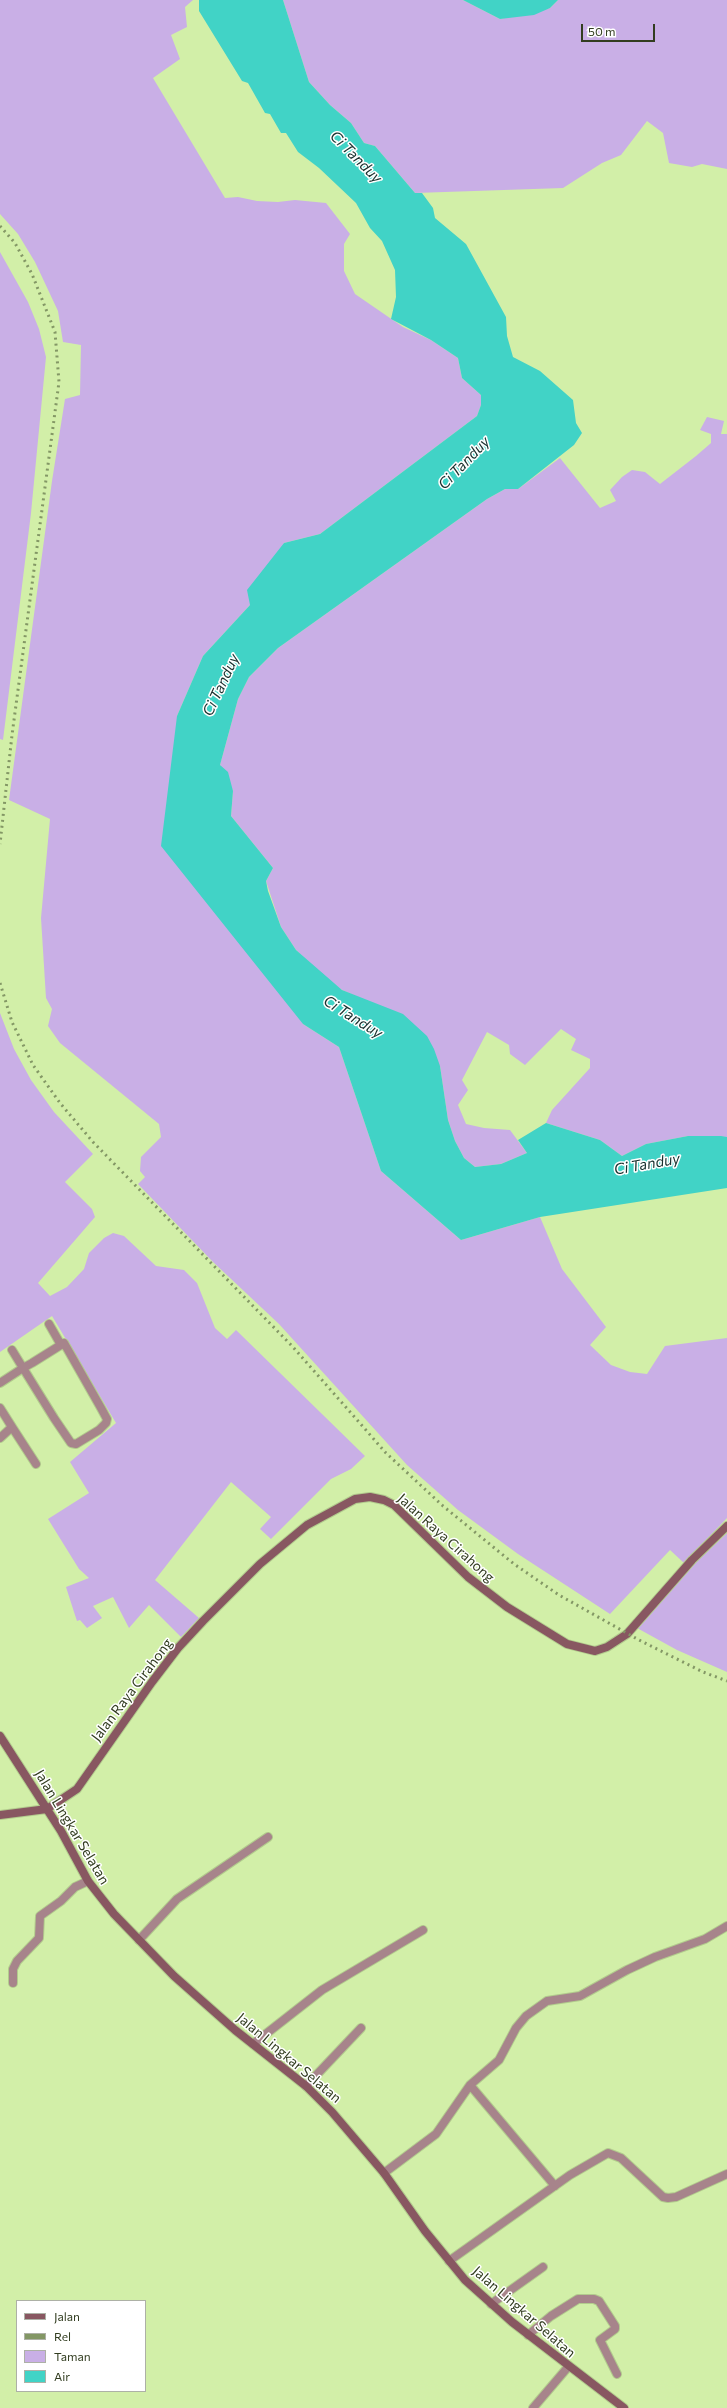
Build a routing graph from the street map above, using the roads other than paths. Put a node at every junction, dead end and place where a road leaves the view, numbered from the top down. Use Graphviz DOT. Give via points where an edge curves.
graph roads {
  1 [pos="49,1324"];
  2 [pos="61,1345"];
  3 [pos="12,1350"];
  4 [pos="23,1368"];
  5 [pos="0,1383"];
  6 [pos="0,1408"];
  7 [pos="12,1427"];
  8 [pos="0,1438"];
  9 [pos="36,1464"];
  10 [pos="727,1526"];
  11 [pos="0,1736"];
  12 [pos="48,1809"];
  13 [pos="0,1815"];
  14 [pos="268,1837"];
  15 [pos="88,1881"];
  16 [pos="727,1926"];
  17 [pos="423,1930"];
  18 [pos="139,1940"];
  19 [pos="13,1983"];
  20 [pos="361,2028"];
  21 [pos="253,2044"];
  22 [pos="470,2085"];
  23 [pos="306,2086"];
  24 [pos="384,2173"];
  25 [pos="727,2174"];
  26 [pos="555,2186"];
  27 [pos="449,2261"];
  28 [pos="543,2267"];
  29 [pos="491,2304"];
  30 [pos="528,2335"];
  31 [pos="568,2367"];
  32 [pos="617,2374"];
  33 [pos="534,2408"];
  34 [pos="624,2408"];
  1 -- 2 [label="street"];
  2 -- 4 [label="street"];
  2 -- 4 [label="street" via="64,1343 107,1419 99,1430 76,1444 71,1443"];
  3 -- 4 [label="street"];
  4 -- 5 [label="street"];
  6 -- 7 [label="street"];
  7 -- 8 [label="street"];
  7 -- 9 [label="street"];
  10 -- 12 [label="street, Jalan Raya Cirahong" via="692,1560 627,1634 607,1647 595,1650 567,1644 507,1607 457,1567 394,1505 370,1497 355,1499 307,1525 260,1564 203,1621 152,1682 77,1789"];
  11 -- 12 [label="street, Jalan Lingkar Selatan"];
  12 -- 13 [label="street, Jalan Raya Cirahong"];
  12 -- 15 [label="street, Jalan Lingkar Selatan"];
  14 -- 18 [label="street" via="177,1899"];
  15 -- 18 [label="street, Jalan Lingkar Selatan" via="104,1903"];
  15 -- 19 [label="street" via="75,1887 40,1916 39,1938 17,1961 13,1969"];
  16 -- 22 [label="street" via="705,1940 655,1957 627,1970 580,1996 547,2001 526,2016 516,2028 499,2060"];
  17 -- 21 [label="street" via="322,1990"];
  18 -- 21 [label="street, Jalan Lingkar Selatan" via="174,1976"];
  20 -- 23 [label="street"];
  21 -- 23 [label="street, Jalan Lingkar Selatan"];
  22 -- 24 [label="street" via="436,2134"];
  22 -- 26 [label="street"];
  23 -- 24 [label="street, Jalan Lingkar Selatan" via="346,2126"];
  24 -- 27 [label="street, Jalan Lingkar Selatan"];
  25 -- 26 [label="street" via="676,2197 668,2198 663,2197 621,2158 608,2154"];
  26 -- 27 [label="street"];
  27 -- 29 [label="street, Jalan Lingkar Selatan"];
  28 -- 29 [label="street"];
  29 -- 30 [label="street, Jalan Lingkar Selatan"];
  30 -- 31 [label="street, Jalan Lingkar Selatan"];
  30 -- 32 [label="street" via="578,2299 589,2298 599,2301 616,2328 600,2340"];
  31 -- 33 [label="street"];
  31 -- 34 [label="street, Jalan Lingkar Selatan"];
}
